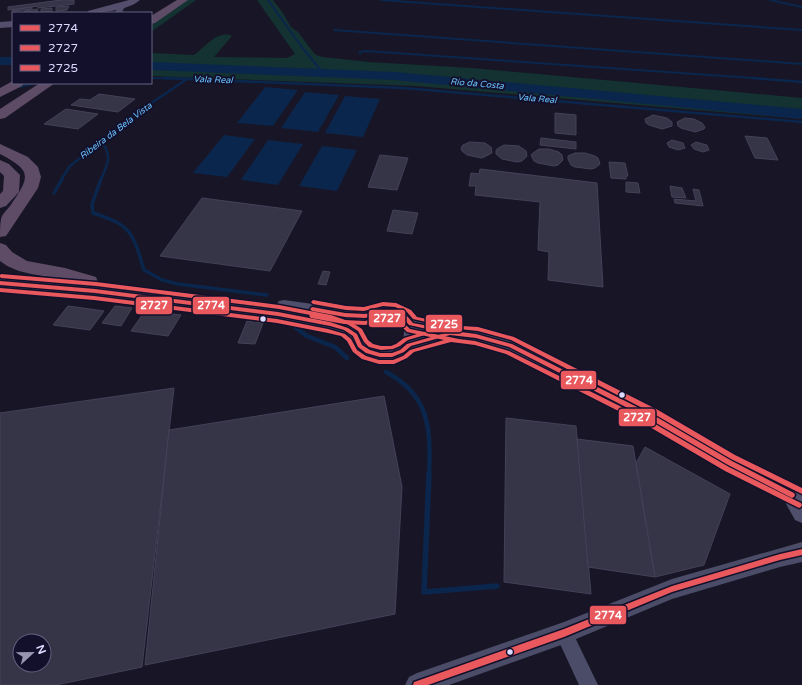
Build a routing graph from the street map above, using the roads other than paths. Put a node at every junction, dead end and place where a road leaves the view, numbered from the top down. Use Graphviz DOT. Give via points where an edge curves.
graph roads {
  1 [pos="136,0"];
  2 [pos="175,0"];
  3 [pos="183,0"];
  4 [pos="123,5"];
  5 [pos="95,12"];
  6 [pos="118,12"];
  7 [pos="152,13"];
  8 [pos="152,19"];
  9 [pos="12,24"];
  10 [pos="0,25"];
  11 [pos="46,84"];
  12 [pos="35,87"];
  13 [pos="20,91"];
  14 [pos="1,96"];
  15 [pos="0,110"];
  16 [pos="0,115"];
  17 [pos="0,148"];
  18 [pos="0,165"];
  19 [pos="23,199"];
  20 [pos="0,204"];
  21 [pos="0,217"];
  22 [pos="0,232"];
  23 [pos="0,249"];
  24 [pos="0,275"];
  25 [pos="89,282"];
  26 [pos="0,283"];
  27 [pos="365,316"];
  28 [pos="411,324"];
  29 [pos="450,333"];
  30 [pos="355,335"];
  31 [pos="410,344"];
  32 [pos="797,497"];
  33 [pos="802,513"];
  34 [pos="802,552"];
  35 [pos="564,633"];
  36 [pos="417,685"];
  37 [pos="589,685"];
  1 -- 4 [label="main road"];
  2 -- 7 [label="highway"];
  3 -- 8 [label="highway"];
  4 -- 5 [label="main road"];
  4 -- 6 [label="street"];
  9 -- 10 [label="main road"];
  11 -- 12 [label="highway"];
  12 -- 13 [label="highway"];
  13 -- 14 [label="highway"];
  13 -- 15 [label="highway"];
  13 -- 16 [label="highway"];
  17 -- 19 [label="highway" via="23,160 30,167 33,178"];
  18 -- 20 [label="highway" via="12,175 11,192"];
  19 -- 21 [label="highway"];
  19 -- 22 [label="highway"];
  23 -- 25 [label="highway" via="3,254 23,266"];
  24 -- 25 [label="main road"];
  25 -- 27 [label="main road"];
  26 -- 30 [label="main road" via="95,291 278,314 330,324"];
  27 -- 28 [label="main road" via="384,311 395,312"];
  27 -- 30 [label="main road" via="357,326"];
  28 -- 29 [label="main road"];
  28 -- 31 [label="main road" via="414,334"];
  29 -- 31 [label="main road"];
  29 -- 32 [label="main road" via="510,344"];
  30 -- 31 [label="main road" via="360,346 368,352 380,355 392,355"];
  32 -- 33 [label="main road"];
  34 -- 35 [label="street" via="672,589"];
  35 -- 36 [label="street"];
  35 -- 37 [label="street"];
}
